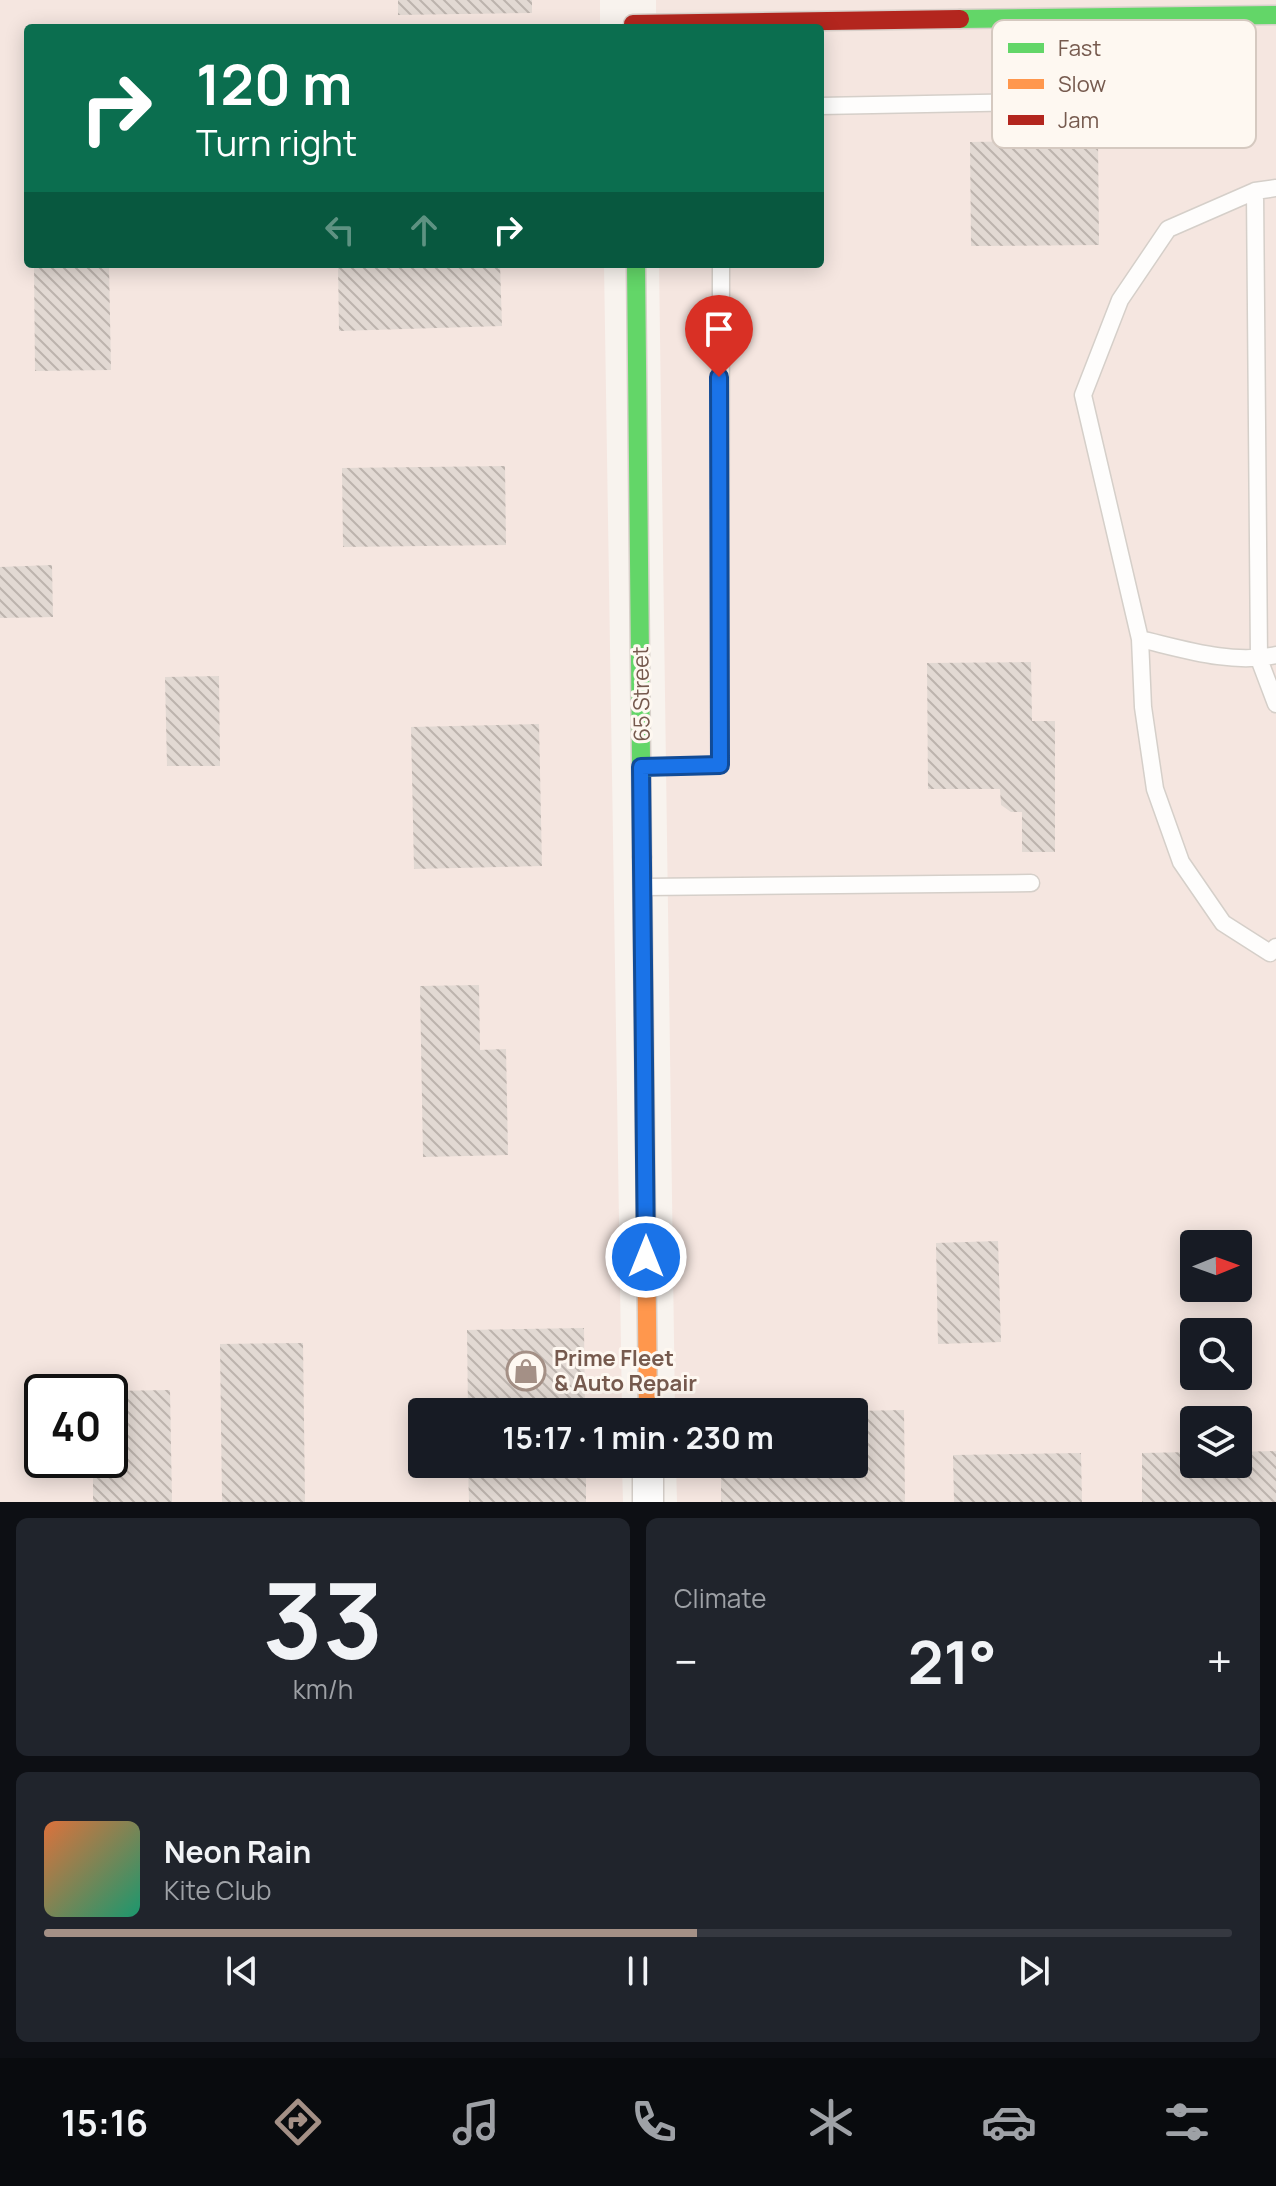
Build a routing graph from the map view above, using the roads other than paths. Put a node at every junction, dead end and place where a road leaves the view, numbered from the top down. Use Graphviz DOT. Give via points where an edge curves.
graph roads {
  1 [pos="1276,15"];
  2 [pos="633,17"];
  3 [pos="1076,19"];
  4 [pos="992,103"];
  5 [pos="824,106"];
  6 [pos="1276,188"];
  7 [pos="1255,191"];
  8 [pos="636,268"];
  9 [pos="721,268"];
  10 [pos="1140,639"];
  11 [pos="1268,657"];
  12 [pos="1276,704"];
  13 [pos="641,767"];
  14 [pos="1031,883"];
  15 [pos="643,887"];
  16 [pos="1274,953"];
  17 [pos="648,1398"];
  18 [pos="648,1478"];
  19 [pos="648,1502"];
  1 -- 3 [label="street"];
  2 -- 3 [label="street"];
  4 -- 5 [label="lane"];
  6 -- 7 [label="lane"];
  7 -- 10 [label="lane" via="1168,229 1120,300 1083,395"];
  7 -- 11 [label="lane"];
  8 -- 13 [label="street, 65 Street"];
  9 -- 13 [label="lane" via="720,765"];
  10 -- 11 [label="lane" via="1201,653"];
  10 -- 16 [label="lane" via="1155,789 1181,862 1223,923"];
  11 -- 12 [label="lane"];
  13 -- 15 [label="street, 65 Street"];
  14 -- 15 [label="lane"];
  15 -- 17 [label="street, 65 Street"];
  18 -- 19 [label="street"];
}
